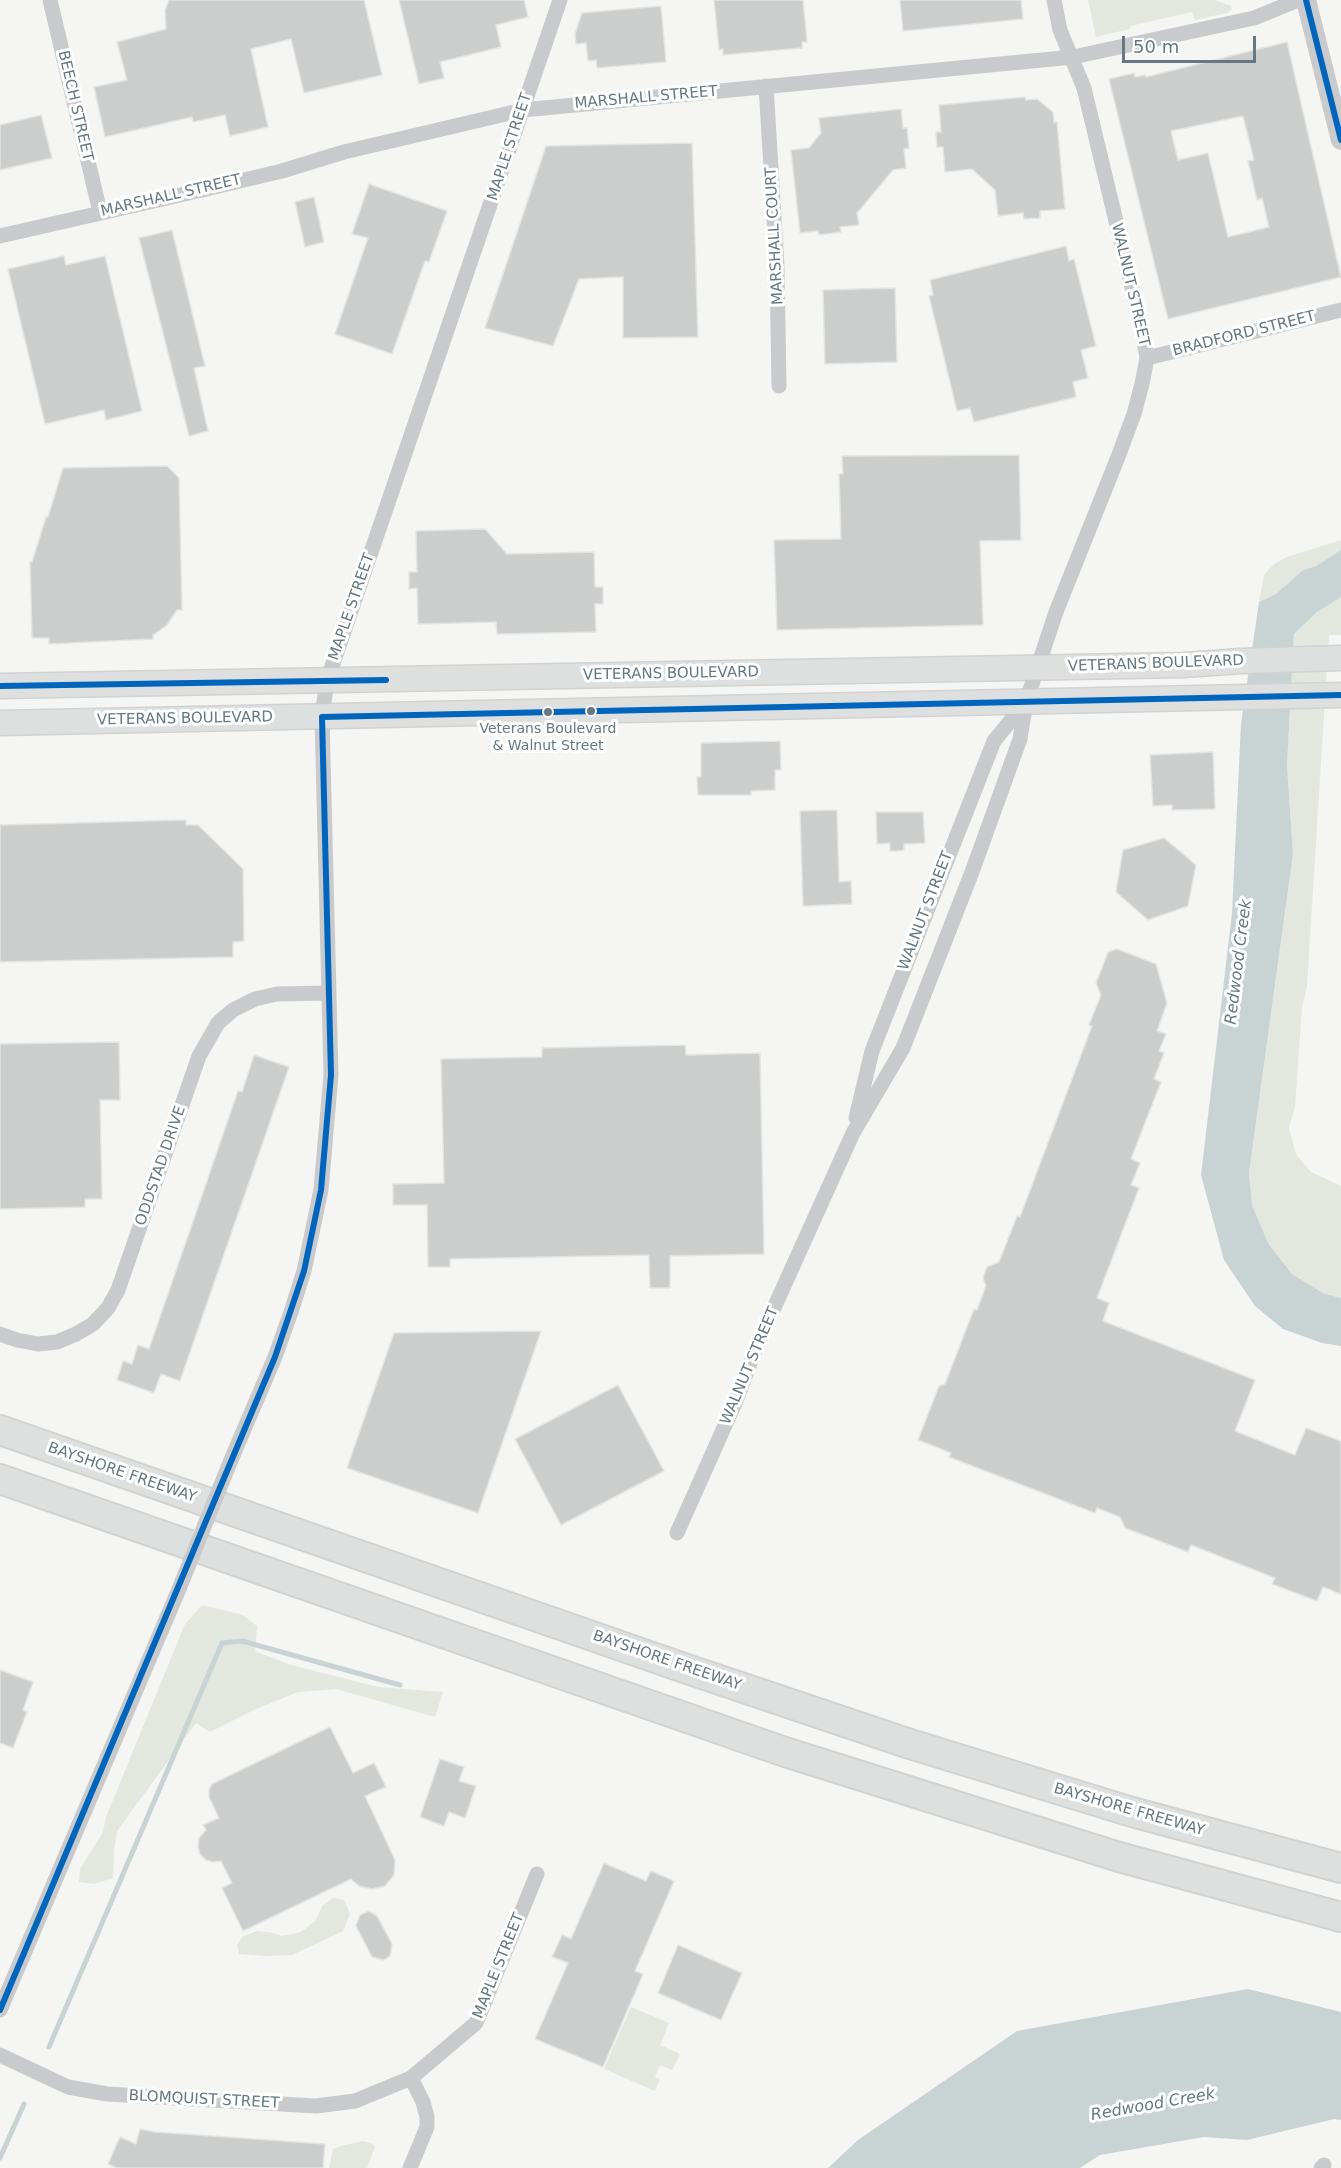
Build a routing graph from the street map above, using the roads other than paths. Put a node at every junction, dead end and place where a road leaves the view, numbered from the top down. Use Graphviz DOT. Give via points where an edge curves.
graph roads {
  1 [pos="50,0"];
  2 [pos="560,0"];
  3 [pos="1054,0"];
  4 [pos="1298,0"];
  5 [pos="1306,0"];
  6 [pos="1073,57"];
  7 [pos="766,86"];
  8 [pos="523,110"];
  9 [pos="1341,141"];
  10 [pos="100,212"];
  11 [pos="0,236"];
  12 [pos="1341,310"];
  13 [pos="1147,358"];
  14 [pos="779,386"];
  15 [pos="1341,658"];
  16 [pos="1038,668"];
  17 [pos="327,681"];
  18 [pos="111,684"];
  19 [pos="0,686"];
  20 [pos="1341,694"];
  21 [pos="1026,702"];
  22 [pos="322,717"];
  23 [pos="65,722"];
  24 [pos="0,723"];
  25 [pos="329,993"];
  26 [pos="853,1133"];
  27 [pos="0,1334"];
  28 [pos="0,1430"];
  29 [pos="0,1479"];
  30 [pos="677,1533"];
  31 [pos="1341,1868"];
  32 [pos="537,1874"];
  33 [pos="1341,1917"];
  34 [pos="0,2010"];
  35 [pos="0,2055"];
  36 [pos="411,2078"];
  37 [pos="410,2168"];
  1 -- 10 [label="street, BEECH STREET"];
  2 -- 8 [label="street, MAPLE STREET"];
  3 -- 6 [label="street, WALNUT STREET" via="1060,30"];
  4 -- 6 [label="street, MARSHALL STREET" via="1254,18"];
  5 -- 9 [label="street"];
  6 -- 7 [label="street, MARSHALL STREET"];
  6 -- 13 [label="street, WALNUT STREET" via="1084,88"];
  7 -- 8 [label="street, MARSHALL STREET"];
  7 -- 14 [label="street, MARSHALL COURT" via="777,267"];
  8 -- 10 [label="street, MARSHALL STREET"];
  8 -- 17 [label="street, MAPLE STREET"];
  10 -- 11 [label="street, MARSHALL STREET"];
  12 -- 13 [label="street, BRADFORD STREET"];
  13 -- 16 [label="street, WALNUT STREET" via="1134,414"];
  15 -- 16 [label="main road, VETERANS BOULEVARD"];
  16 -- 17 [label="main road, VETERANS BOULEVARD"];
  16 -- 21 [label="street, WALNUT STREET"];
  17 -- 18 [label="main road, VETERANS BOULEVARD"];
  17 -- 22 [label="street, MAPLE STREET"];
  18 -- 19 [label="main road, VETERANS BOULEVARD"];
  18 -- 23 [label="main road" via="94,702"];
  20 -- 21 [label="main road, VETERANS BOULEVARD"];
  21 -- 22 [label="main road, VETERANS BOULEVARD"];
  21 -- 26 [label="street, WALNUT STREET" via="1020,739 903,1048"];
  21 -- 26 [label="street, WALNUT STREET" via="989,751 872,1051"];
  22 -- 23 [label="main road, VETERANS BOULEVARD"];
  22 -- 25 [label="street, MAPLE STREET"];
  23 -- 24 [label="main road, VETERANS BOULEVARD"];
  25 -- 27 [label="street, ODDSTAD DRIVE" via="277,994 255,999 218,1023 199,1056 118,1290 93,1324 57,1342 38,1344"];
  25 -- 34 [label="street, MAPLE STREET, bridge" via="331,1075 321,1190 291,1312 179,1589"];
  26 -- 30 [label="street, WALNUT STREET"];
  28 -- 31 [label="highway, BAYSHORE FREEWAY" via="910,1744 1132,1812"];
  29 -- 33 [label="highway" via="796,1755 1108,1853"];
  32 -- 36 [label="street, MAPLE STREET" via="476,2024"];
  35 -- 36 [label="street, BLOMQUIST STREET" via="68,2087 107,2094 316,2106 355,2101"];
  36 -- 37 [label="street" via="428,2117 425,2136"];
}
